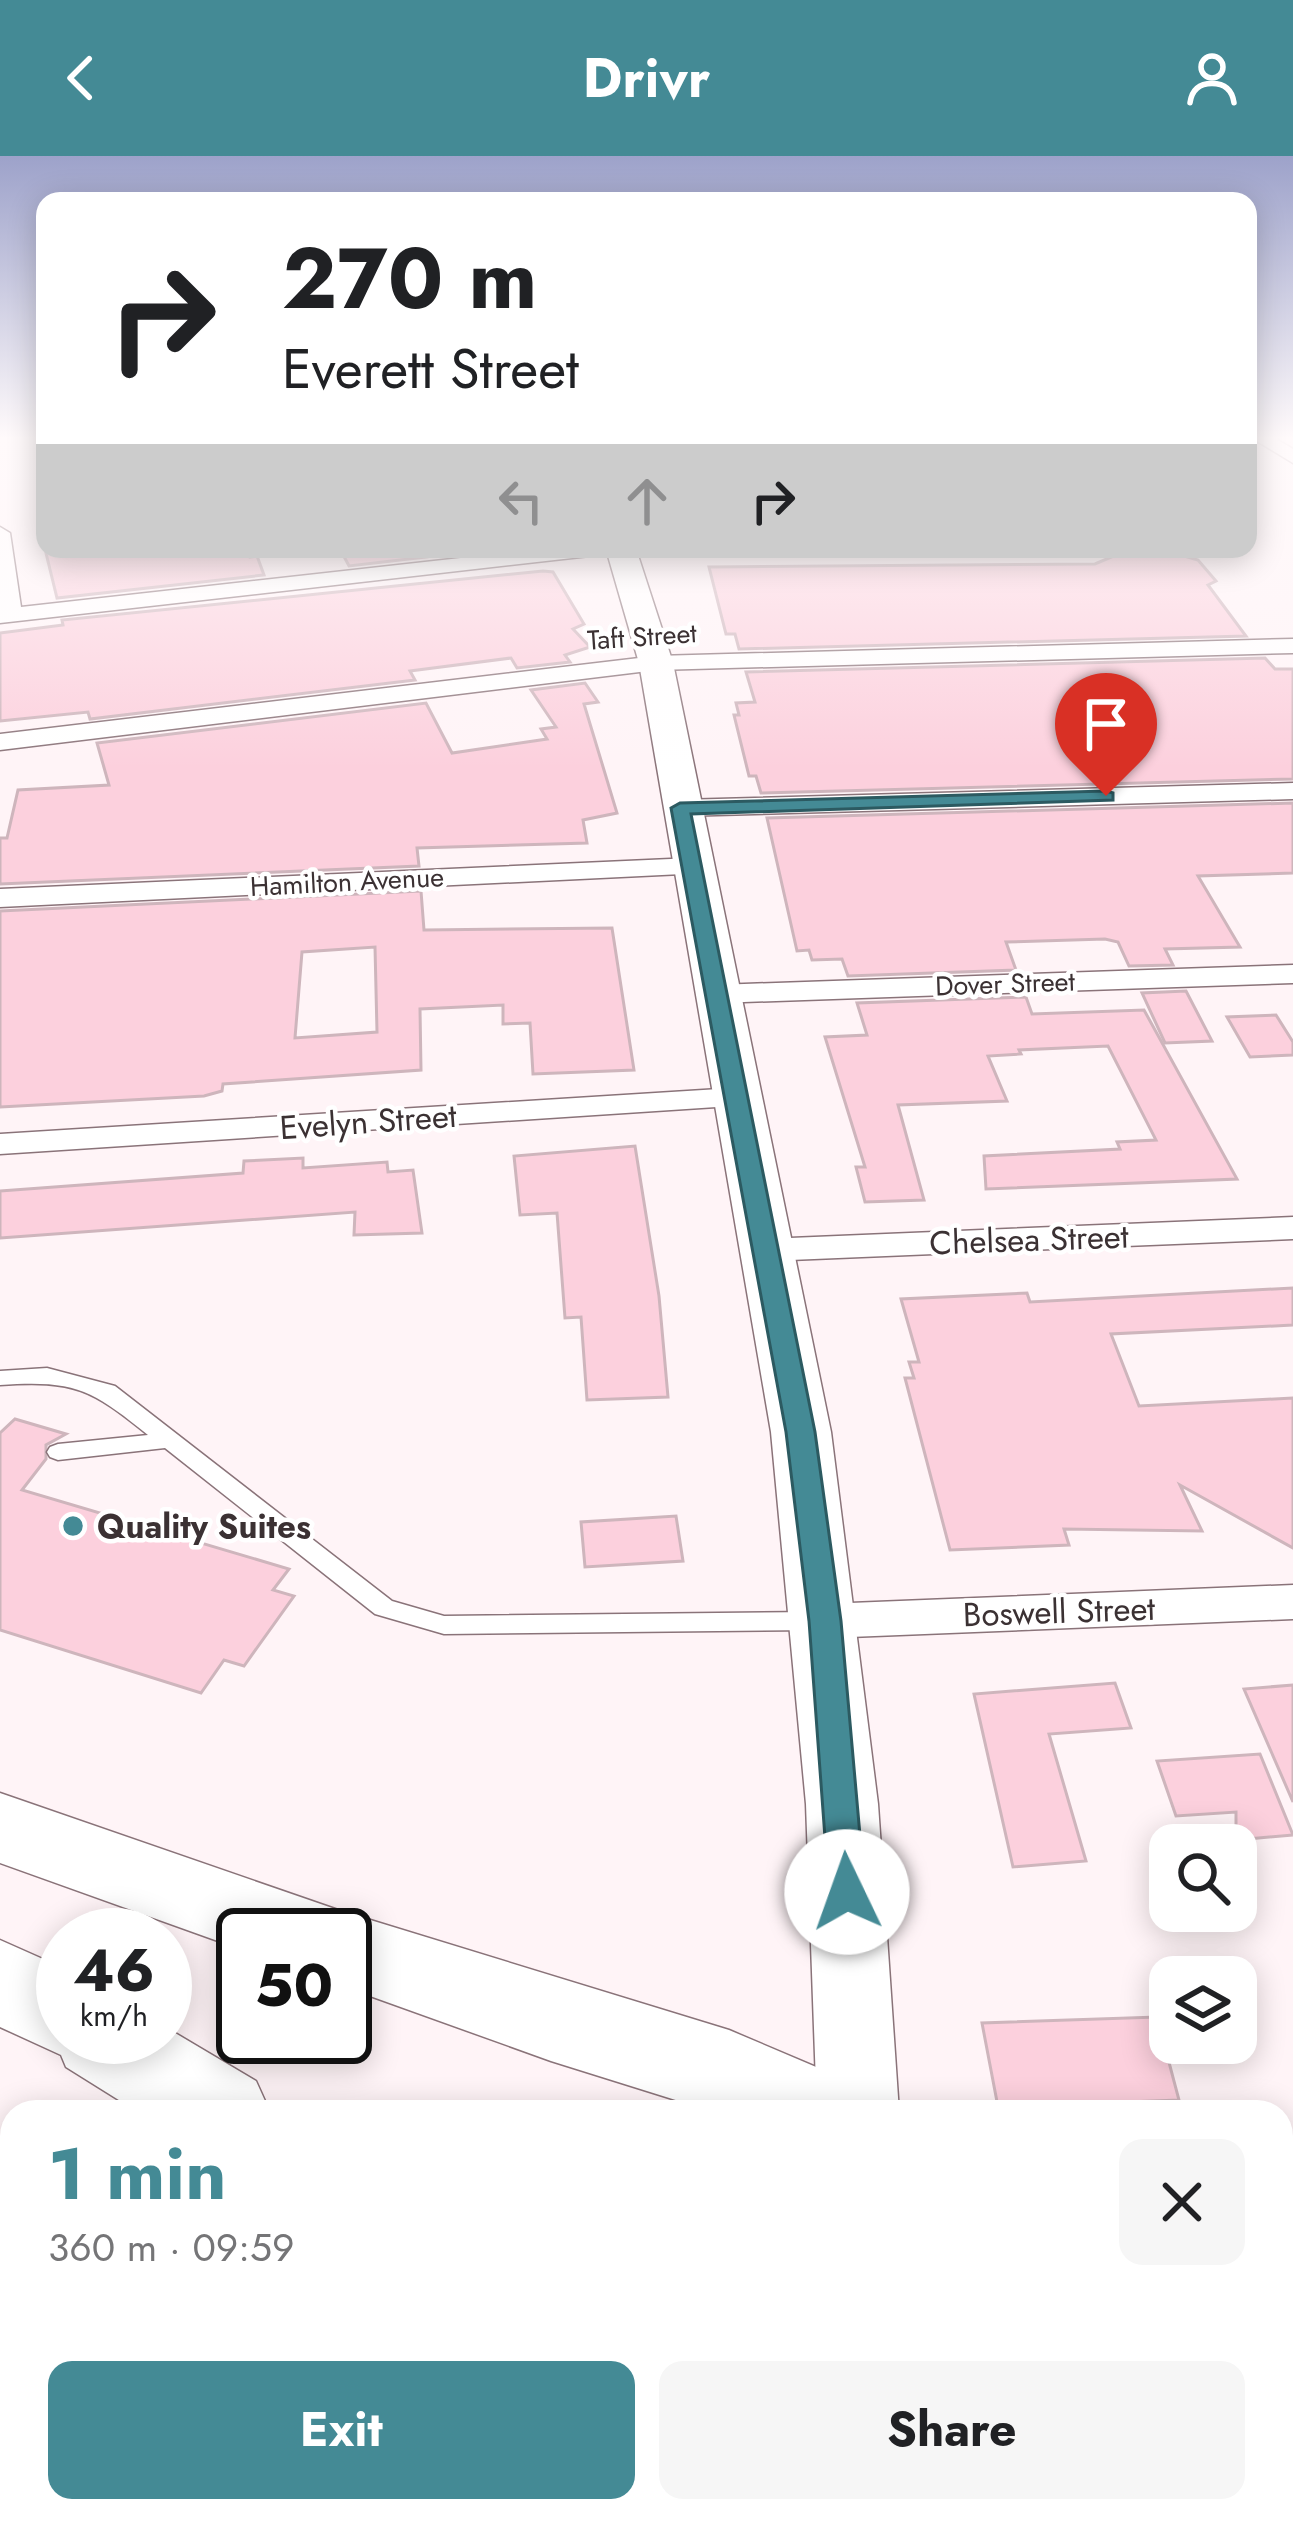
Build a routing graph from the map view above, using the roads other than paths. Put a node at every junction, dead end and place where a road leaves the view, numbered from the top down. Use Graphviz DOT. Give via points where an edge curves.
graph roads {
  1 [pos="1,547"];
  2 [pos="306,558"];
  3 [pos="517,558"];
  4 [pos="624,558"];
  5 [pos="316,580"];
  6 [pos="6,615"];
  7 [pos="1293,646"];
  8 [pos="656,663"];
  9 [pos="0,742"];
  10 [pos="1293,791"];
  11 [pos="680,808"];
  12 [pos="693,867"];
  13 [pos="0,898"];
  14 [pos="1293,974"];
  15 [pos="716,994"];
  16 [pos="735,1098"];
  17 [pos="0,1144"];
  18 [pos="1293,1228"];
  19 [pos="766,1250"];
  20 [pos="47,1375"];
  21 [pos="0,1378"];
  22 [pos="0,1389"];
  23 [pos="168,1440"];
  24 [pos="58,1452"];
  25 [pos="1293,1601"];
  26 [pos="825,1621"];
  27 [pos="0,1828"];
  28 [pos="230,1908"];
  29 [pos="372,1957"];
  30 [pos="0,1980"];
  31 [pos="36,2000"];
  32 [pos="143,2064"];
  33 [pos="202,2100"];
  34 [pos="789,2100"];
  35 [pos="858,2100"];
  1 -- 6 [label="street"];
  2 -- 5 [label="street"];
  3 -- 5 [label="street"];
  4 -- 8 [label="main road"];
  5 -- 6 [label="street"];
  7 -- 8 [label="street, Taft Street"];
  8 -- 9 [label="street, Taft Street"];
  8 -- 11 [label="main road"];
  10 -- 11 [label="street"];
  11 -- 12 [label="main road"];
  12 -- 13 [label="street, Hamilton Avenue"];
  12 -- 15 [label="main road"];
  14 -- 15 [label="street, Dover Street"];
  15 -- 16 [label="main road"];
  16 -- 17 [label="street, Evelyn Street"];
  16 -- 19 [label="main road"];
  18 -- 19 [label="street, Chelsea Street"];
  19 -- 26 [label="main road"];
  20 -- 21 [label="lane"];
  20 -- 22 [label="lane"];
  20 -- 23 [label="lane" via="107,1391"];
  23 -- 24 [label="lane"];
  23 -- 26 [label="lane" via="384,1608 412,1619"];
  25 -- 26 [label="street, Boswell Street"];
  26 -- 35 [label="main road"];
  27 -- 28 [label="highway"];
  29 -- 34 [label="highway" via="729,2073"];
  30 -- 31 [label="highway"];
  32 -- 33 [label="highway"];
}
